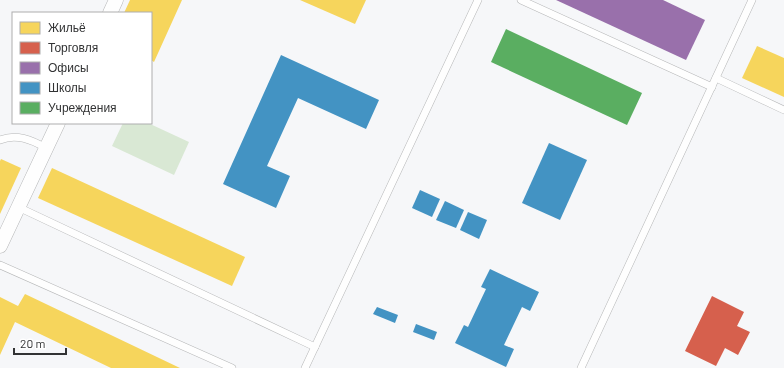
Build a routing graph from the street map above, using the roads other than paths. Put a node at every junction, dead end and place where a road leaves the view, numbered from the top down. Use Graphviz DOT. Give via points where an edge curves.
graph roads {
  1 [pos="116,0"];
  2 [pos="478,0"];
  3 [pos="521,0"];
  4 [pos="752,0"];
  5 [pos="110,12"];
  6 [pos="716,78"];
  7 [pos="712,87"];
  8 [pos="784,110"];
  9 [pos="58,124"];
  10 [pos="0,140"];
  11 [pos="46,148"];
  12 [pos="18,207"];
  13 [pos="0,246"];
  14 [pos="0,265"];
  15 [pos="315,347"];
  16 [pos="232,368"];
  17 [pos="306,368"];
  18 [pos="581,368"];
  1 -- 5 [label="street"];
  2 -- 15 [label="lane"];
  3 -- 7 [label="lane"];
  4 -- 6 [label="lane"];
  6 -- 7 [label="lane"];
  6 -- 8 [label="lane"];
  7 -- 18 [label="lane"];
  9 -- 11 [label="street"];
  10 -- 11 [label="lane" via="12,137 27,139"];
  11 -- 12 [label="street"];
  12 -- 13 [label="street"];
  12 -- 15 [label="lane"];
  14 -- 16 [label="lane"];
  15 -- 17 [label="lane"];
}
